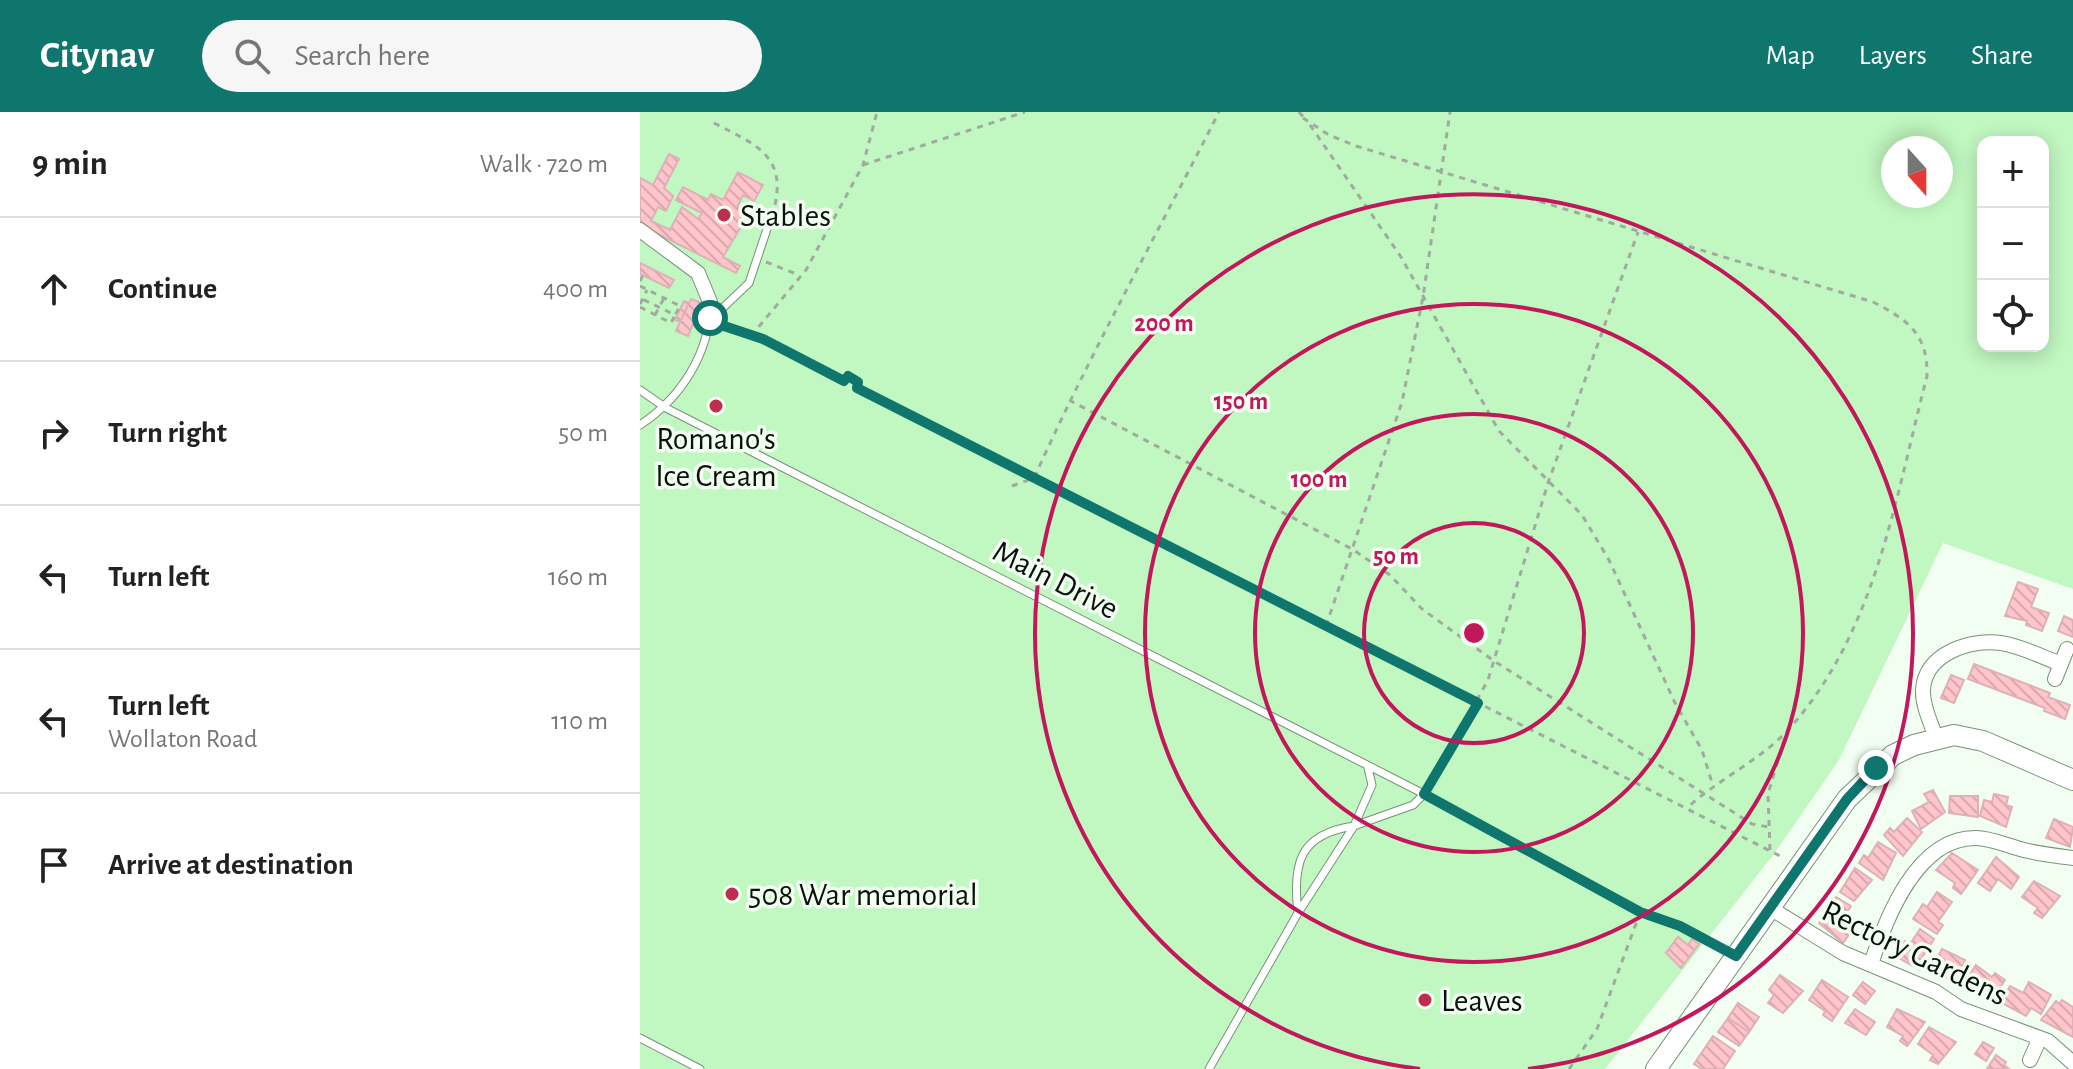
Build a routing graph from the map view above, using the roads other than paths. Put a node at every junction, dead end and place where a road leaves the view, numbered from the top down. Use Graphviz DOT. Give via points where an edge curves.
graph roads {
  1 [pos="770,220"];
  2 [pos="640,230"];
  3 [pos="710,302"];
  4 [pos="709,321"];
  5 [pos="640,390"];
  6 [pos="666,408"];
  7 [pos="640,425"];
  8 [pos="2067,649"];
  9 [pos="2061,664"];
  10 [pos="2055,679"];
  11 [pos="1936,738"];
  12 [pos="1368,768"];
  13 [pos="2073,780"];
  14 [pos="1424,794"];
  15 [pos="1354,826"];
  16 [pos="2073,858"];
  17 [pos="1770,908"];
  18 [pos="1298,913"];
  19 [pos="1736,956"];
  20 [pos="1871,964"];
  21 [pos="640,1038"];
  22 [pos="2040,1038"];
  23 [pos="2030,1060"];
  24 [pos="2073,1063"];
  25 [pos="700,1069"];
  26 [pos="1209,1069"];
  27 [pos="1657,1069"];
  1 -- 4 [label="lane" via="749,283"];
  2 -- 3 [label="street" via="698,273"];
  3 -- 4 [label="lane"];
  4 -- 6 [label="lane" via="688,377"];
  5 -- 6 [label="lane, Main Drive"];
  6 -- 7 [label="lane"];
  6 -- 12 [label="lane, Main Drive"];
  8 -- 9 [label="street"];
  9 -- 10 [label="street"];
  9 -- 11 [label="street" via="1986,642 1940,657 1923,690"];
  11 -- 13 [label="street" via="1954,735 1983,741"];
  11 -- 17 [label="street" via="1893,755 1861,783"];
  12 -- 14 [label="lane, Main Drive"];
  12 -- 15 [label="lane" via="1372,785"];
  14 -- 15 [label="lane" via="1413,805"];
  14 -- 19 [label="lane, Main Drive" via="1640,912"];
  15 -- 18 [label="lane"];
  15 -- 18 [label="lane" via="1311,840 1299,863"];
  16 -- 20 [label="street" via="1979,837 1950,842 1914,874 1887,913"];
  17 -- 19 [label="street"];
  17 -- 20 [label="street, Rectory Gardens"];
  18 -- 26 [label="lane"];
  19 -- 27 [label="street"];
  20 -- 22 [label="street, Rectory Gardens" via="1936,992 1961,1009"];
  21 -- 25 [label="lane"];
  22 -- 23 [label="street"];
  22 -- 24 [label="street, Rectory Gardens"];
}
